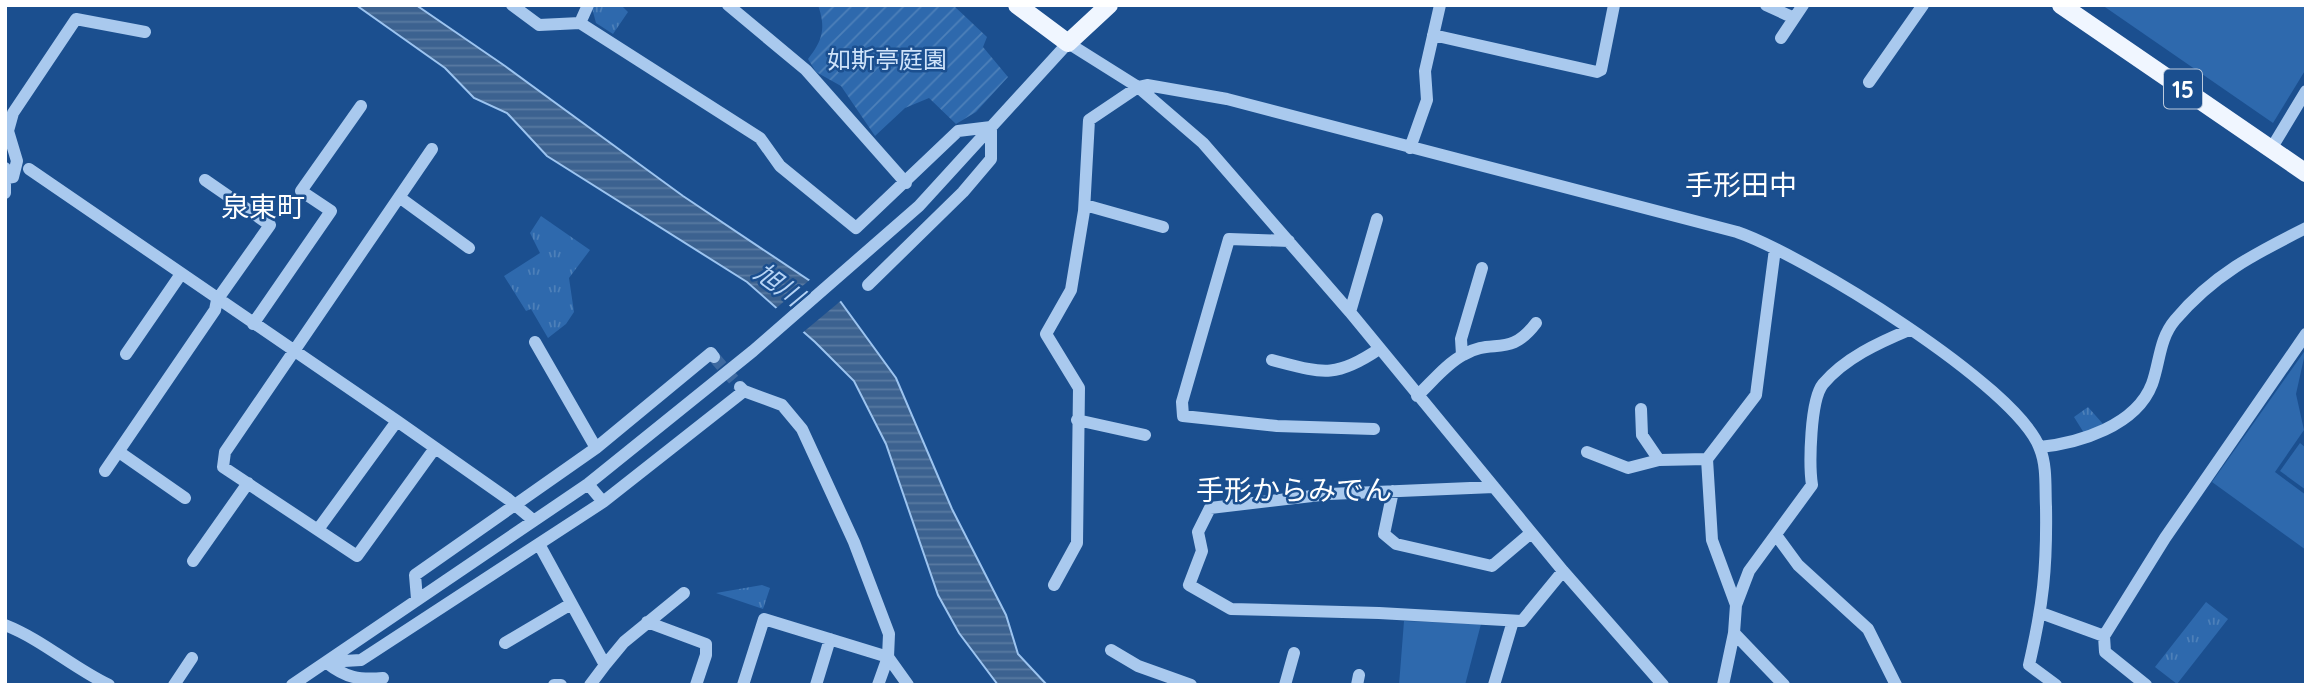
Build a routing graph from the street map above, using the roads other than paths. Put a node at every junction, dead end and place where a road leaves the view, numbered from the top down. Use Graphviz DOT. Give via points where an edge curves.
graph roads {
  1 [pos="512,5"];
  2 [pos="588,5"];
  3 [pos="728,5"];
  4 [pos="1017,5"];
  5 [pos="1109,5"];
  6 [pos="1440,5"];
  7 [pos="1614,5"];
  8 [pos="1766,5"];
  9 [pos="1803,5"];
  10 [pos="1923,5"];
  11 [pos="2062,5"];
  12 [pos="1794,18"];
  13 [pos="580,23"];
  14 [pos="145,32"];
  15 [pos="1433,35"];
  16 [pos="1781,38"];
  17 [pos="1068,43"];
  18 [pos="1869,82"];
  19 [pos="1138,87"];
  20 [pos="2306,91"];
  21 [pos="360,106"];
  22 [pos="991,127"];
  23 [pos="1410,148"];
  24 [pos="432,149"];
  25 [pos="2271,149"];
  26 [pos="29,169"];
  27 [pos="6,173"];
  28 [pos="2306,173"];
  29 [pos="205,180"];
  30 [pos="906,183"];
  31 [pos="5,192"];
  32 [pos="399,197"];
  33 [pos="1085,205"];
  34 [pos="1377,219"];
  35 [pos="1163,227"];
  36 [pos="2306,228"];
  37 [pos="1289,241"];
  38 [pos="469,248"];
  39 [pos="1775,249"];
  40 [pos="1482,268"];
  41 [pos="181,274"];
  42 [pos="868,285"];
  43 [pos="217,300"];
  44 [pos="1350,312"];
  45 [pos="1536,323"];
  46 [pos="253,324"];
  47 [pos="1909,330"];
  48 [pos="2306,334"];
  49 [pos="535,342"];
  50 [pos="1380,349"];
  51 [pos="293,351"];
  52 [pos="126,354"];
  53 [pos="1462,355"];
  54 [pos="714,357"];
  55 [pos="1272,360"];
  56 [pos="1417,396"];
  57 [pos="1641,409"];
  58 [pos="1077,420"];
  59 [pos="397,421"];
  60 [pos="1374,429"];
  61 [pos="1145,435"];
  62 [pos="2040,447"];
  63 [pos="435,448"];
  64 [pos="596,448"];
  65 [pos="119,452"];
  66 [pos="1587,452"];
  67 [pos="1707,458"];
  68 [pos="1659,460"];
  69 [pos="106,471"];
  70 [pos="248,483"];
  71 [pos="588,484"];
  72 [pos="1494,487"];
  73 [pos="1394,491"];
  74 [pos="185,498"];
  75 [pos="603,502"];
  76 [pos="516,506"];
  77 [pos="533,520"];
  78 [pos="319,528"];
  79 [pos="1531,533"];
  80 [pos="1776,535"];
  81 [pos="540,546"];
  82 [pos="193,561"];
  83 [pos="1563,571"];
  84 [pos="1054,585"];
  85 [pos="684,593"];
  86 [pos="417,599"];
  87 [pos="571,604"];
  88 [pos="1736,605"];
  89 [pos="2041,613"];
  90 [pos="1513,621"];
  91 [pos="647,622"];
  92 [pos="5,625"];
  93 [pos="1734,633"];
  94 [pos="2104,636"];
  95 [pos="830,639"];
  96 [pos="505,643"];
  97 [pos="1111,650"];
  98 [pos="1294,653"];
  99 [pos="888,657"];
  100 [pos="192,658"];
  101 [pos="327,662"];
  102 [pos="605,665"];
  103 [pos="383,678"];
  104 [pos="110,685"];
  105 [pos="174,685"];
  106 [pos="292,685"];
  107 [pos="554,685"];
  108 [pos="561,685"];
  109 [pos="590,685"];
  110 [pos="696,685"];
  111 [pos="744,685"];
  112 [pos="816,685"];
  113 [pos="878,685"];
  114 [pos="908,685"];
  115 [pos="1191,685"];
  116 [pos="1285,685"];
  117 [pos="1494,685"];
  118 [pos="1663,685"];
  119 [pos="1724,685"];
  120 [pos="1784,685"];
  121 [pos="1896,685"];
  122 [pos="2056,685"];
  123 [pos="2146,685"];
  1 -- 13 [label="street" via="539,24"];
  2 -- 13 [label="street"];
  3 -- 30 [label="street" via="806,69"];
  4 -- 17 [label="main road"];
  5 -- 17 [label="main road"];
  6 -- 15 [label="street"];
  7 -- 15 [label="street" via="1597,72"];
  8 -- 12 [label="street"];
  9 -- 12 [label="street"];
  10 -- 18 [label="street"];
  11 -- 25 [label="main road, 15"];
  12 -- 16 [label="street"];
  13 -- 30 [label="street" via="760,138 780,166 856,228"];
  14 -- 27 [label="street" via="76,19 13,113 8,131 17,161 13,177"];
  15 -- 23 [label="street" via="1425,71 1427,100"];
  17 -- 19 [label="street"];
  17 -- 22 [label="street"];
  19 -- 23 [label="street" via="1227,99"];
  19 -- 33 [label="street" via="1089,120"];
  19 -- 37 [label="street" via="1203,143"];
  20 -- 25 [label="street"];
  21 -- 46 [label="street" via="301,191 331,211"];
  22 -- 30 [label="street" via="958,131"];
  22 -- 42 [label="street" via="991,159"];
  22 -- 71 [label="street" via="919,206 839,277"];
  23 -- 39 [label="street" via="1727,229"];
  24 -- 32 [label="street"];
  25 -- 28 [label="main road, 15"];
  26 -- 41 [label="street"];
  27 -- 31 [label="street"];
  29 -- 43 [label="street" via="270,225"];
  32 -- 38 [label="street"];
  32 -- 51 [label="street"];
  33 -- 35 [label="street"];
  33 -- 58 [label="street" via="1071,290 1046,334 1079,388"];
  34 -- 44 [label="street"];
  36 -- 62 [label="street" via="2216,277 2194,298 2167,330 2147,394 2131,413 2082,439"];
  37 -- 44 [label="street"];
  37 -- 60 [label="street" via="1228,239 1182,402 1183,416 1277,426"];
  39 -- 47 [label="street" via="1847,288"];
  39 -- 67 [label="street" via="1756,395"];
  40 -- 53 [label="street" via="1461,339"];
  41 -- 43 [label="street"];
  41 -- 52 [label="street"];
  43 -- 46 [label="street"];
  43 -- 65 [label="street" via="215,310"];
  44 -- 50 [label="street"];
  45 -- 53 [label="street" via="1508,347"];
  46 -- 51 [label="street"];
  47 -- 62 [label="street" via="2004,401"];
  47 -- 80 [label="street" via="1866,348 1821,386 1810,452 1812,485"];
  48 -- 94 [label="street" via="2165,538"];
  49 -- 64 [label="street"];
  50 -- 55 [label="street" via="1333,373"];
  50 -- 56 [label="street"];
  51 -- 59 [label="street"];
  51 -- 70 [label="street" via="225,452 223,467"];
  53 -- 56 [label="street"];
  54 -- 64 [label="street" via="711,353"];
  56 -- 72 [label="street"];
  57 -- 68 [label="street" via="1642,435"];
  58 -- 61 [label="street"];
  58 -- 84 [label="street" via="1077,543"];
  59 -- 63 [label="street"];
  59 -- 78 [label="street"];
  62 -- 89 [label="street" via="2047,573"];
  63 -- 76 [label="street"];
  63 -- 78 [label="street" via="357,556"];
  64 -- 76 [label="street"];
  65 -- 69 [label="street"];
  65 -- 74 [label="street"];
  66 -- 68 [label="street" via="1628,468"];
  67 -- 68 [label="street"];
  67 -- 88 [label="street" via="1712,540"];
  70 -- 78 [label="street"];
  70 -- 82 [label="street"];
  71 -- 75 [label="street"];
  71 -- 77 [label="street"];
  72 -- 73 [label="street"];
  72 -- 79 [label="street"];
  73 -- 79 [label="street" via="1384,534 1396,544 1492,566"];
  73 -- 90 [label="street" via="1210,508 1198,532 1202,551 1189,585 1231,609"];
  75 -- 81 [label="street"];
  75 -- 99 [label="street" via="742,389 782,405 802,429 859,554 889,634"];
  76 -- 77 [label="street"];
  76 -- 86 [label="street" via="415,575"];
  77 -- 86 [label="street"];
  79 -- 83 [label="street"];
  80 -- 88 [label="street" via="1749,570"];
  80 -- 121 [label="street" via="1798,565 1868,629"];
  81 -- 87 [label="street"];
  81 -- 101 [label="street" via="361,660"];
  83 -- 90 [label="street" via="1522,621"];
  83 -- 118 [label="street"];
  85 -- 91 [label="street"];
  86 -- 101 [label="street"];
  87 -- 96 [label="street"];
  87 -- 102 [label="street"];
  88 -- 93 [label="street"];
  89 -- 94 [label="street"];
  89 -- 122 [label="street" via="2029,664"];
  90 -- 117 [label="street"];
  91 -- 102 [label="street"];
  91 -- 110 [label="street" via="706,645"];
  92 -- 104 [label="street"];
  93 -- 119 [label="street"];
  93 -- 120 [label="street"];
  94 -- 123 [label="street" via="2105,652"];
  95 -- 99 [label="street"];
  95 -- 111 [label="street" via="764,619"];
  95 -- 112 [label="street"];
  97 -- 115 [label="street" via="1138,666"];
  98 -- 116 [label="street"];
  99 -- 113 [label="street"];
  99 -- 114 [label="street"];
  100 -- 105 [label="street"];
  101 -- 103 [label="street" via="357,680"];
  101 -- 106 [label="street"];
  102 -- 109 [label="street"];
  107 -- 108 [label="street"];
}
